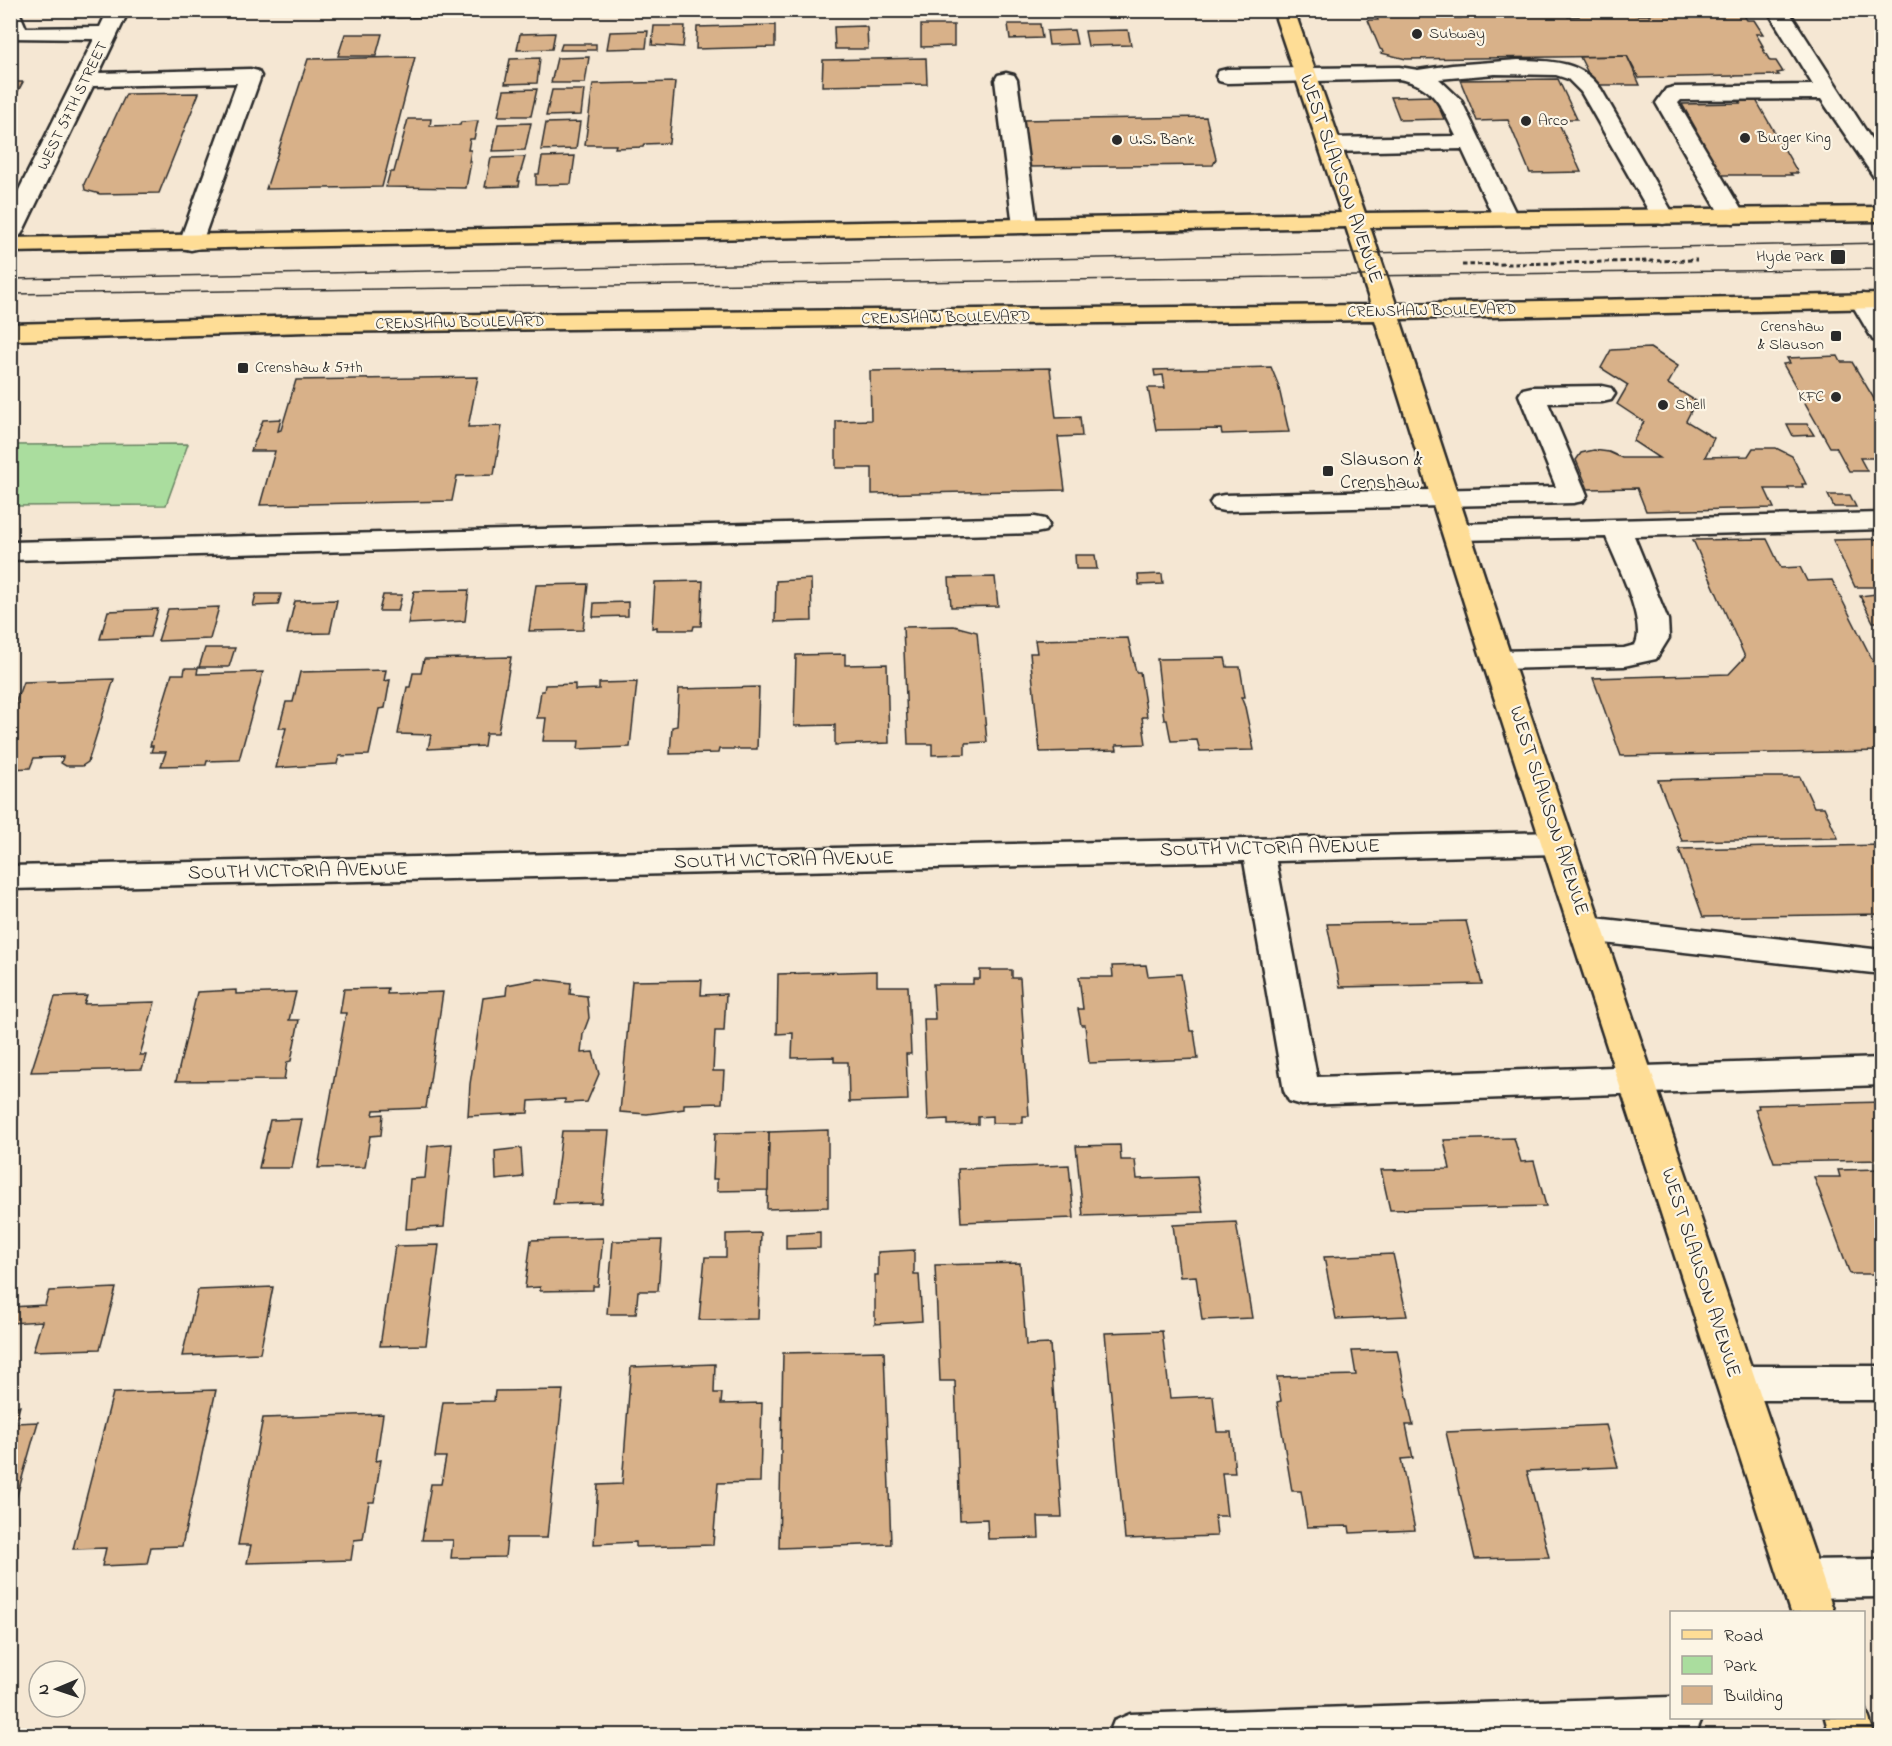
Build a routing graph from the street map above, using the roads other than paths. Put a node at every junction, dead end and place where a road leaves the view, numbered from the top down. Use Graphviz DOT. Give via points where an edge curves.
graph roads {
  1 [pos="119,10"];
  2 [pos="1283,10"];
  3 [pos="1777,10"];
  4 [pos="12,18"];
  5 [pos="109,33"];
  6 [pos="1305,75"];
  7 [pos="1227,76"];
  8 [pos="1420,76"];
  9 [pos="87,80"];
  10 [pos="1006,80"];
  11 [pos="1830,92"];
  12 [pos="1471,142"];
  13 [pos="1329,145"];
  14 [pos="1881,172"];
  15 [pos="1881,214"];
  16 [pos="1733,216"];
  17 [pos="1663,217"];
  18 [pos="1506,218"];
  19 [pos="1356,220"];
  20 [pos="1025,226"];
  21 [pos="10,233"];
  22 [pos="191,243"];
  23 [pos="10,245"];
  24 [pos="1872,301"];
  25 [pos="1385,312"];
  26 [pos="10,332"];
  27 [pos="1881,335"];
  28 [pos="1602,394"];
  29 [pos="1446,499"];
  30 [pos="1224,502"];
  31 [pos="1881,521"];
  32 [pos="1035,525"];
  33 [pos="1617,528"];
  34 [pos="1457,532"];
  35 [pos="10,552"];
  36 [pos="1497,660"];
  37 [pos="1558,843"];
  38 [pos="1258,850"];
  39 [pos="10,878"];
  40 [pos="1586,929"];
  41 [pos="1881,962"];
  42 [pos="1881,1071"];
  43 [pos="1636,1079"];
  44 [pos="1736,1383"];
  45 [pos="1881,1383"];
  46 [pos="1881,1578"];
  47 [pos="1807,1596"];
  48 [pos="1670,1718"];
  49 [pos="1847,1719"];
  50 [pos="1130,1736"];
  51 [pos="1853,1736"];
  1 -- 5 [label="street, WEST 57TH STREET"];
  2 -- 6 [label="main road, WEST SLAUSON AVENUE"];
  3 -- 11 [label="street"];
  4 -- 5 [label="street" via="18,34"];
  5 -- 9 [label="street, WEST 57TH STREET"];
  6 -- 7 [label="street"];
  6 -- 8 [label="street"];
  6 -- 13 [label="main road, WEST SLAUSON AVENUE"];
  8 -- 12 [label="street" via="1450,100"];
  8 -- 17 [label="street" via="1450,70 1534,68 1580,77"];
  9 -- 21 [label="street, WEST 57TH STREET"];
  9 -- 22 [label="street" via="250,76"];
  10 -- 20 [label="street"];
  11 -- 14 [label="street"];
  11 -- 16 [label="street" via="1674,94 1667,103"];
  12 -- 13 [label="street"];
  12 -- 18 [label="street"];
  13 -- 19 [label="main road, WEST SLAUSON AVENUE"];
  15 -- 16 [label="main road"];
  16 -- 17 [label="main road"];
  17 -- 18 [label="main road"];
  18 -- 19 [label="main road"];
  19 -- 20 [label="main road"];
  19 -- 25 [label="main road, WEST SLAUSON AVENUE"];
  20 -- 22 [label="main road"];
  22 -- 23 [label="main road"];
  24 -- 25 [label="main road, CRENSHAW BOULEVARD"];
  24 -- 27 [label="street"];
  25 -- 26 [label="main road, CRENSHAW BOULEVARD" via="308,324"];
  25 -- 29 [label="main road, WEST SLAUSON AVENUE"];
  28 -- 29 [label="street" via="1532,395 1573,495"];
  29 -- 30 [label="street"];
  29 -- 34 [label="main road, WEST SLAUSON AVENUE"];
  31 -- 33 [label="street"];
  32 -- 35 [label="street"];
  33 -- 34 [label="street"];
  33 -- 36 [label="street" via="1653,620 1654,638 1646,652 1624,657"];
  34 -- 36 [label="main road, WEST SLAUSON AVENUE"];
  36 -- 37 [label="main road, WEST SLAUSON AVENUE"];
  37 -- 38 [label="street, SOUTH VICTORIA AVENUE"];
  37 -- 40 [label="main road, WEST SLAUSON AVENUE"];
  38 -- 39 [label="street, SOUTH VICTORIA AVENUE"];
  38 -- 43 [label="street" via="1302,1091"];
  40 -- 41 [label="street"];
  40 -- 43 [label="main road, WEST SLAUSON AVENUE"];
  42 -- 43 [label="street"];
  43 -- 44 [label="main road, WEST SLAUSON AVENUE"];
  44 -- 45 [label="street"];
  44 -- 47 [label="main road, WEST SLAUSON AVENUE"];
  46 -- 47 [label="street"];
  48 -- 50 [label="street"];
  49 -- 51 [label="main road"];
}
